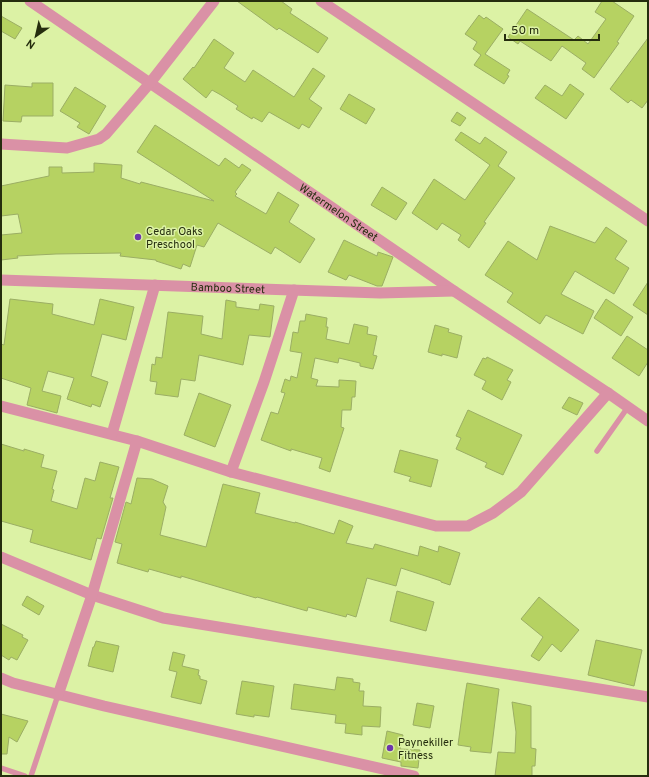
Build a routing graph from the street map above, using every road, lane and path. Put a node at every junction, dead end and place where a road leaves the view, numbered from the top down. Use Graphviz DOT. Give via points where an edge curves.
graph roads {
  1 [pos="30,1"];
  2 [pos="214,1"];
  3 [pos="322,1"];
  4 [pos="150,83"];
  5 [pos="1,144"];
  6 [pos="648,221"];
  7 [pos="1,280"];
  8 [pos="155,285"];
  9 [pos="294,290"];
  10 [pos="454,290"];
  11 [pos="608,393"];
  12 [pos="1,406"];
  13 [pos="628,407"];
  14 [pos="648,421"];
  15 [pos="112,434"];
  16 [pos="137,441"];
  17 [pos="597,451"];
  18 [pos="231,472"];
  19 [pos="1,558"];
  20 [pos="92,595"];
  21 [pos="1,678"];
  22 [pos="58,695"];
  23 [pos="648,697"];
  24 [pos="1,768"];
  25 [pos="25,776"];
  26 [pos="31,776"];
  27 [pos="414,776"];
  1 -- 4 [label="street, Watermelon Street"];
  2 -- 4 [label="street"];
  3 -- 6 [label="street"];
  4 -- 5 [label="street" via="100,138 67,148"];
  4 -- 10 [label="street, Watermelon Street"];
  7 -- 8 [label="street, Bamboo Street"];
  8 -- 9 [label="street, Bamboo Street"];
  8 -- 15 [label="street"];
  9 -- 10 [label="street, Bamboo Street" via="380,293"];
  9 -- 18 [label="street"];
  10 -- 11 [label="street, Watermelon Street"];
  11 -- 13 [label="street, Watermelon Street"];
  11 -- 18 [label="street" via="521,492 493,513 468,526 436,526"];
  12 -- 15 [label="street"];
  13 -- 14 [label="street, Watermelon Street"];
  13 -- 17 [label="lane"];
  15 -- 16 [label="street"];
  16 -- 18 [label="street"];
  16 -- 20 [label="street"];
  19 -- 20 [label="street"];
  20 -- 22 [label="street"];
  20 -- 23 [label="street" via="163,618"];
  21 -- 22 [label="street"];
  22 -- 26 [label="lane"];
  22 -- 27 [label="street"];
  24 -- 25 [label="lane"];
}
